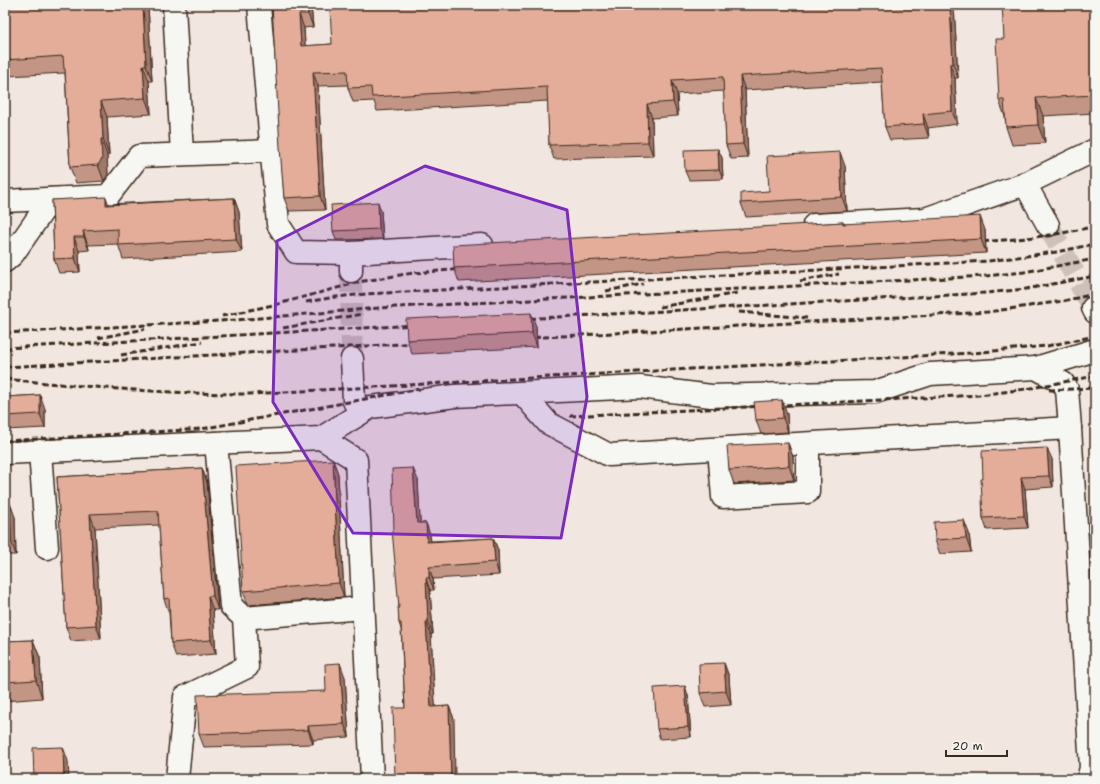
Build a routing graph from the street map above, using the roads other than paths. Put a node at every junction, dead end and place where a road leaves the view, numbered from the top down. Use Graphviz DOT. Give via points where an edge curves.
graph roads {
  1 [pos="174,5"];
  2 [pos="259,5"];
  3 [pos="1095,150"];
  4 [pos="272,151"];
  5 [pos="182,154"];
  6 [pos="1024,184"];
  7 [pos="51,199"];
  8 [pos="5,202"];
  9 [pos="1048,225"];
  10 [pos="797,226"];
  11 [pos="502,244"];
  12 [pos="5,261"];
  13 [pos="1095,350"];
  14 [pos="352,359"];
  15 [pos="1036,368"];
  16 [pos="522,393"];
  17 [pos="360,413"];
  18 [pos="1070,428"];
  19 [pos="321,438"];
  20 [pos="216,443"];
  21 [pos="808,444"];
  22 [pos="719,449"];
  23 [pos="40,451"];
  24 [pos="5,453"];
  25 [pos="47,548"];
  26 [pos="363,608"];
  27 [pos="244,618"];
  28 [pos="176,779"];
  29 [pos="372,779"];
  30 [pos="1088,779"];
  1 -- 5 [label="lane"];
  2 -- 4 [label="lane"];
  3 -- 6 [label="lane"];
  4 -- 5 [label="lane"];
  4 -- 11 [label="lane" via="278,224 296,252 351,262"];
  5 -- 7 [label="lane" via="139,156 108,196"];
  6 -- 9 [label="lane"];
  6 -- 10 [label="lane" via="924,219"];
  7 -- 8 [label="lane"];
  7 -- 12 [label="lane" via="13,254"];
  13 -- 15 [label="lane"];
  14 -- 17 [label="lane" via="354,401"];
  15 -- 16 [label="lane" via="930,374 876,392 711,396 640,387"];
  15 -- 18 [label="lane" via="1063,382 1067,389"];
  16 -- 17 [label="lane" via="455,396 370,407"];
  16 -- 22 [label="lane" via="548,423 609,455"];
  17 -- 19 [label="lane"];
  18 -- 21 [label="lane"];
  18 -- 30 [label="lane" via="1091,768"];
  19 -- 20 [label="lane"];
  19 -- 26 [label="lane" via="356,460"];
  20 -- 23 [label="lane"];
  20 -- 27 [label="lane" via="231,606"];
  21 -- 22 [label="lane"];
  21 -- 22 [label="lane" via="808,492 723,497"];
  23 -- 24 [label="lane"];
  23 -- 25 [label="lane"];
  26 -- 27 [label="lane"];
  26 -- 29 [label="lane"];
  27 -- 28 [label="lane" via="247,667 184,697"];
}
